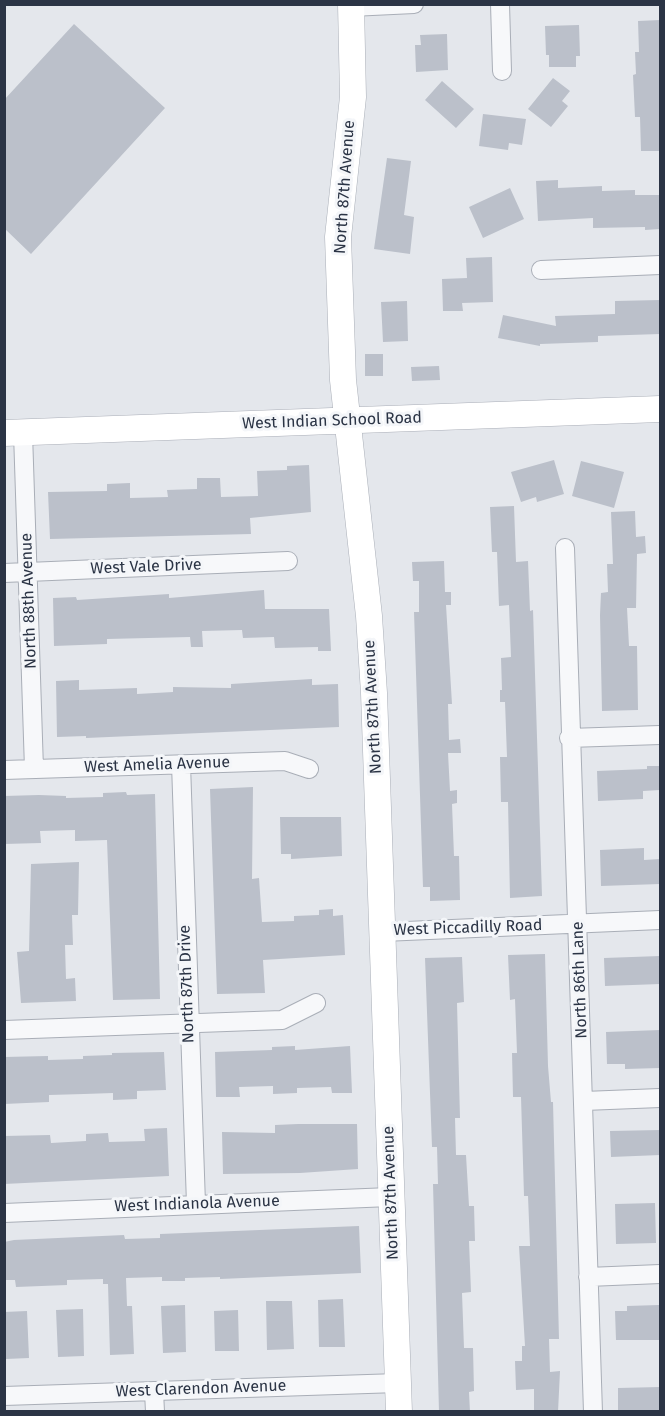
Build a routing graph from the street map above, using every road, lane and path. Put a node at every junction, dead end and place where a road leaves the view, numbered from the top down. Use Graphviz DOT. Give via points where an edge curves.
graph roads {
  1 [pos="414,4"];
  2 [pos="500,4"];
  3 [pos="351,6"];
  4 [pos="502,71"];
  5 [pos="660,265"];
  6 [pos="541,270"];
  7 [pos="660,409"];
  8 [pos="345,420"];
  9 [pos="14,433"];
  10 [pos="565,548"];
  11 [pos="288,561"];
  12 [pos="29,572"];
  13 [pos="4,573"];
  14 [pos="660,735"];
  15 [pos="569,738"];
  16 [pos="181,764"];
  17 [pos="4,770"];
  18 [pos="34,770"];
  19 [pos="309,770"];
  20 [pos="660,921"];
  21 [pos="578,924"];
  22 [pos="383,932"];
  23 [pos="316,1003"];
  24 [pos="188,1025"];
  25 [pos="4,1030"];
  26 [pos="660,1098"];
  27 [pos="584,1101"];
  28 [pos="390,1197"];
  29 [pos="196,1204"];
  30 [pos="4,1213"];
  31 [pos="660,1274"];
  32 [pos="588,1277"];
  33 [pos="398,1383"];
  34 [pos="154,1391"];
  35 [pos="4,1396"];
  36 [pos="155,1412"];
  37 [pos="399,1412"];
  38 [pos="593,1412"];
  1 -- 3 [label="street"];
  2 -- 4 [label="street"];
  3 -- 8 [label="street, North 87th Avenue" via="353,97 338,237"];
  5 -- 6 [label="street"];
  7 -- 8 [label="street, West Indian School Road"];
  8 -- 9 [label="street, West Indian School Road"];
  8 -- 22 [label="street, North 87th Avenue" via="369,616"];
  9 -- 12 [label="street, North 88th Avenue"];
  10 -- 15 [label="street, North 86th Lane"];
  11 -- 12 [label="street, West Vale Drive"];
  12 -- 13 [label="street, West Vale Drive"];
  12 -- 18 [label="street, North 88th Avenue"];
  14 -- 15 [label="street"];
  15 -- 21 [label="street, North 86th Lane"];
  16 -- 18 [label="street, West Amelia Avenue"];
  16 -- 19 [label="street, West Amelia Avenue" via="285,761"];
  16 -- 24 [label="street, North 87th Drive"];
  17 -- 18 [label="street, West Amelia Avenue"];
  20 -- 21 [label="street, West Piccadilly Road"];
  21 -- 22 [label="street, West Piccadilly Road"];
  21 -- 27 [label="street, North 86th Lane"];
  22 -- 28 [label="street, North 87th Avenue"];
  23 -- 24 [label="street" via="282,1020"];
  24 -- 25 [label="street"];
  24 -- 29 [label="street, North 87th Drive"];
  26 -- 27 [label="street"];
  27 -- 32 [label="street, North 86th Lane"];
  28 -- 29 [label="street, West Indianola Avenue"];
  28 -- 33 [label="street, North 87th Avenue"];
  29 -- 30 [label="street, West Indianola Avenue"];
  31 -- 32 [label="street"];
  32 -- 38 [label="street, North 86th Lane"];
  33 -- 34 [label="street, West Clarendon Avenue"];
  33 -- 37 [label="street, North 87th Avenue"];
  34 -- 35 [label="street, West Clarendon Avenue"];
  34 -- 36 [label="street"];
}
